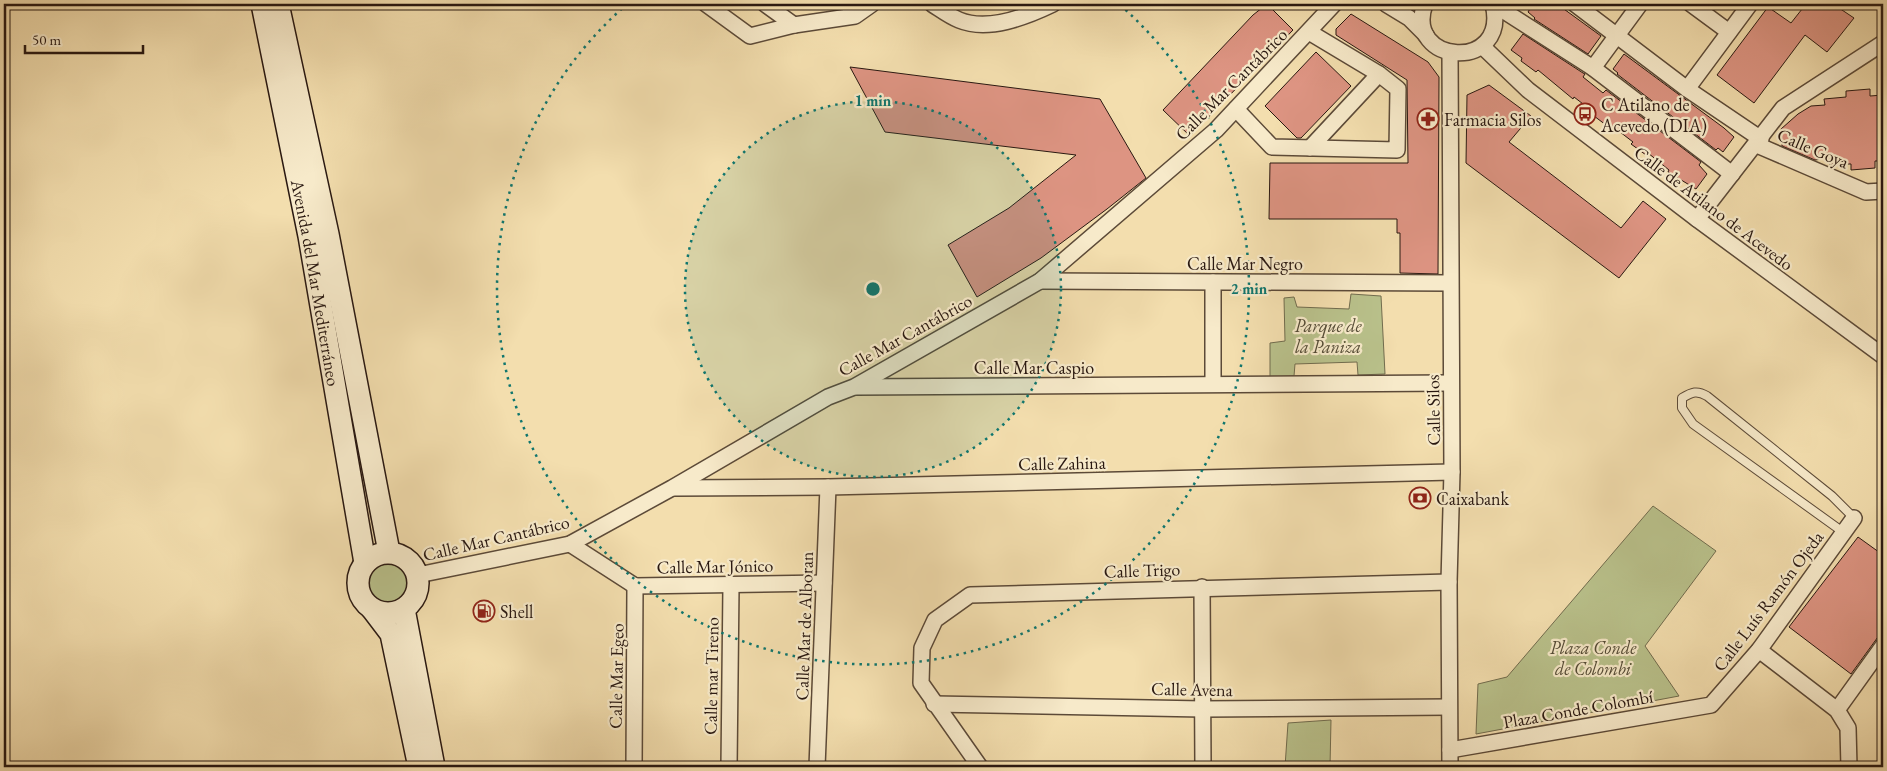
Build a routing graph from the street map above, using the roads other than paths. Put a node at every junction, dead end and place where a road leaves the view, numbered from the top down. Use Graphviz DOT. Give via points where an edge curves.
graph roads {
  1 [pos="262,4"];
  2 [pos="278,4"];
  3 [pos="706,4"];
  4 [pos="765,4"];
  5 [pos="872,4"];
  6 [pos="932,4"];
  7 [pos="1053,4"];
  8 [pos="1334,4"];
  9 [pos="1386,4"];
  10 [pos="1424,4"];
  11 [pos="1493,4"];
  12 [pos="1575,4"];
  13 [pos="1640,4"];
  14 [pos="1691,4"];
  15 [pos="1750,4"];
  16 [pos="794,25"];
  17 [pos="1309,32"];
  18 [pos="1729,32"];
  19 [pos="1426,35"];
  20 [pos="1615,36"];
  21 [pos="1883,43"];
  22 [pos="1482,46"];
  23 [pos="1450,53"];
  24 [pos="1593,68"];
  25 [pos="1379,74"];
  26 [pos="1687,89"];
  27 [pos="1236,109"];
  28 [pos="1759,142"];
  29 [pos="1310,148"];
  30 [pos="1732,174"];
  31 [pos="1883,191"];
  32 [pos="1697,220"];
  33 [pos="1040,281"];
  34 [pos="1213,282"];
  35 [pos="1450,282"];
  36 [pos="1883,356"];
  37 [pos="1451,383"];
  38 [pos="1213,384"];
  39 [pos="854,387"];
  40 [pos="1452,472"];
  41 [pos="828,487"];
  42 [pos="672,488"];
  43 [pos="1854,518"];
  44 [pos="1843,532"];
  45 [pos="570,544"];
  46 [pos="389,552"];
  47 [pos="365,563"];
  48 [pos="418,575"];
  49 [pos="1449,582"];
  50 [pos="824,583"];
  51 [pos="636,586"];
  52 [pos="731,586"];
  53 [pos="1202,587"];
  54 [pos="372,609"];
  55 [pos="404,609"];
  56 [pos="1883,646"];
  57 [pos="1759,650"];
  58 [pos="934,704"];
  59 [pos="1711,705"];
  60 [pos="1449,707"];
  61 [pos="1203,709"];
  62 [pos="1837,710"];
  63 [pos="1450,750"];
  64 [pos="419,767"];
  65 [pos="434,767"];
  66 [pos="634,767"];
  67 [pos="728,767"];
  68 [pos="818,767"];
  69 [pos="980,767"];
  70 [pos="1203,767"];
  71 [pos="1450,767"];
  72 [pos="1849,767"];
  1 -- 47 [label="main road, Avenida del Mar Mediterráneo" via="309,236"];
  2 -- 46 [label="main road, Avenida del Mar Mediterráneo" via="328,234"];
  3 -- 16 [label="street" via="750,36"];
  4 -- 16 [label="street"];
  5 -- 16 [label="street" via="855,16"];
  6 -- 7 [label="street" via="959,20 990,24 1011,20"];
  8 -- 17 [label="street, Calle Mar Cantábrico"];
  9 -- 19 [label="street" via="1409,18"];
  10 -- 19 [label="street" via="1422,16"];
  11 -- 22 [label="street" via="1494,27"];
  11 -- 24 [label="street"];
  12 -- 20 [label="street, Calle Goya"];
  13 -- 20 [label="street"];
  14 -- 18 [label="street"];
  15 -- 18 [label="street"];
  17 -- 25 [label="street"];
  17 -- 27 [label="street, Calle Mar Cantábrico"];
  18 -- 26 [label="street"];
  19 -- 23 [label="street" via="1432,43"];
  20 -- 24 [label="street"];
  20 -- 26 [label="street, Calle Goya"];
  21 -- 28 [label="street" via="1784,108"];
  22 -- 23 [label="street" via="1472,52"];
  22 -- 32 [label="street, Calle de Atilano de Acevedo" via="1528,90"];
  23 -- 35 [label="street, Calle Silos"];
  24 -- 30 [label="street"];
  25 -- 29 [label="street"];
  25 -- 29 [label="street" via="1398,89 1397,150"];
  26 -- 28 [label="street, Calle Goya"];
  27 -- 29 [label="street" via="1272,147"];
  27 -- 33 [label="street, Calle Mar Cantábrico" via="1216,130"];
  28 -- 30 [label="street"];
  28 -- 31 [label="street, Calle Goya" via="1866,192"];
  30 -- 32 [label="street"];
  32 -- 36 [label="street, Calle de Atilano de Acevedo"];
  33 -- 34 [label="street, Calle Mar Negro"];
  33 -- 39 [label="street, Calle Mar Cantábrico"];
  34 -- 35 [label="street, Calle Mar Negro"];
  34 -- 38 [label="street"];
  35 -- 37 [label="street, Calle Silos"];
  37 -- 38 [label="street, Calle Mar Caspio"];
  37 -- 40 [label="street, Calle Silos"];
  38 -- 39 [label="street, Calle Mar Caspio"];
  39 -- 42 [label="street, Calle Mar Cantábrico" via="828,397"];
  40 -- 41 [label="street, Calle Zahina"];
  40 -- 49 [label="street, Calle Silos"];
  41 -- 42 [label="street, Calle Zahina"];
  41 -- 50 [label="street, Calle Mar de Alboran"];
  42 -- 45 [label="street, Calle Mar Cantábrico"];
  43 -- 44 [label="street, Calle Luís Ramón Ojeda"];
  43 -- 44 [label="lane" via="1832,496 1700,391 1682,398 1682,408 1693,424"];
  44 -- 57 [label="street, Calle Luís Ramón Ojeda"];
  45 -- 48 [label="street, Calle Mar Cantábrico"];
  45 -- 51 [label="street"];
  46 -- 47 [label="main road" via="380,553"];
  46 -- 48 [label="main road" via="407,559"];
  47 -- 54 [label="main road" via="358,577 359,592"];
  48 -- 55 [label="main road" via="416,594"];
  49 -- 53 [label="street, Calle Trigo"];
  49 -- 60 [label="street, Calle Silos"];
  50 -- 52 [label="street, Calle Mar Jónico"];
  50 -- 68 [label="street, Calle Mar de Alboran"];
  51 -- 52 [label="street, Calle Mar Jónico"];
  51 -- 66 [label="street, Calle Mar Egeo"];
  52 -- 67 [label="street, Calle mar Tireno"];
  53 -- 58 [label="street, Calle Trigo" via="970,595 935,620 922,648 921,683"];
  53 -- 61 [label="street"];
  54 -- 55 [label="main road" via="388,613"];
  54 -- 64 [label="main road" via="391,634"];
  55 -- 65 [label="main road"];
  56 -- 62 [label="street"];
  57 -- 59 [label="street, Calle Luís Ramón Ojeda"];
  57 -- 62 [label="street"];
  58 -- 61 [label="street, Calle Avena"];
  58 -- 69 [label="street, Calle Trigo"];
  59 -- 63 [label="street, Plaza Conde Colombí"];
  60 -- 61 [label="street, Calle Avena"];
  60 -- 63 [label="street, Calle Silos"];
  61 -- 70 [label="street"];
  62 -- 72 [label="street" via="1848,728"];
  63 -- 71 [label="street, Calle Silos"];
}
